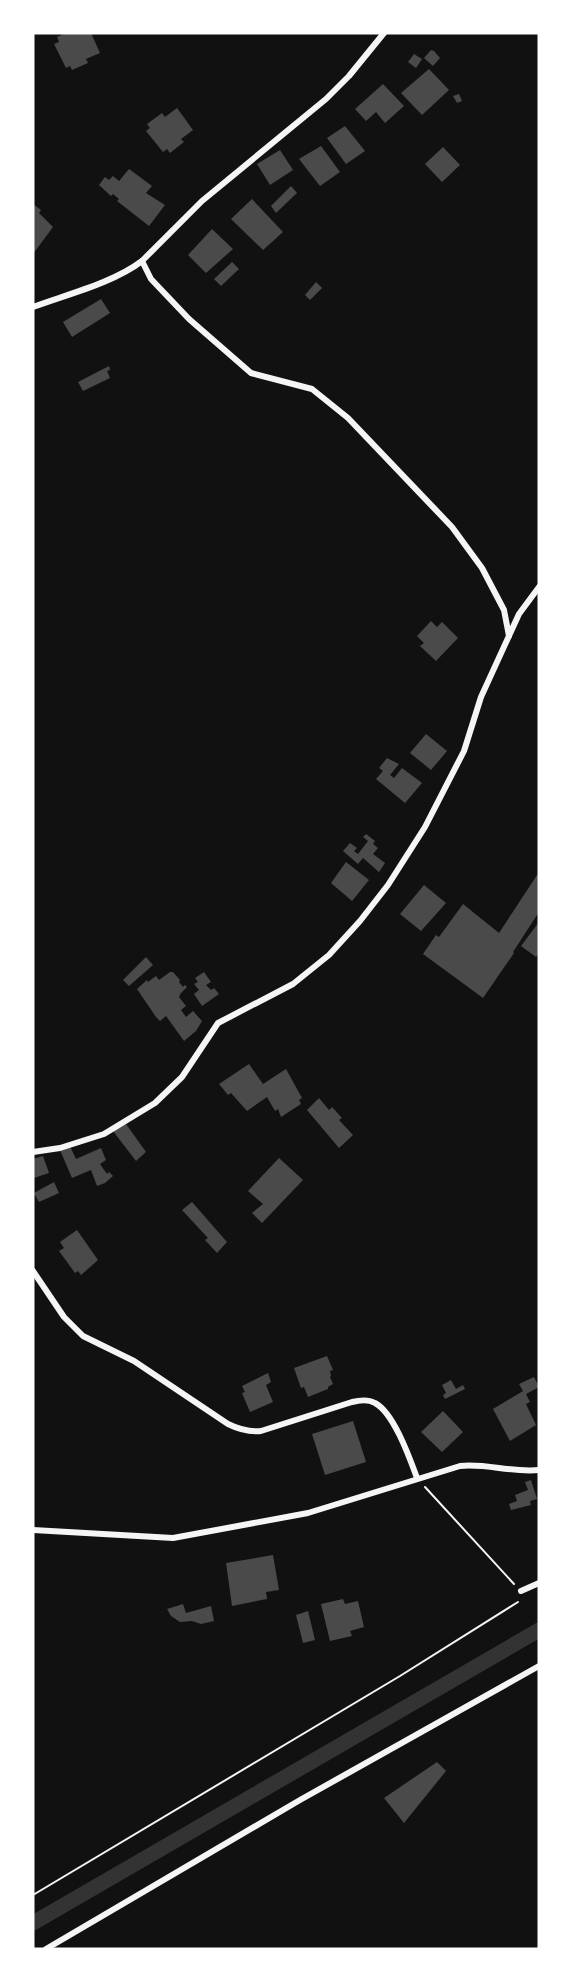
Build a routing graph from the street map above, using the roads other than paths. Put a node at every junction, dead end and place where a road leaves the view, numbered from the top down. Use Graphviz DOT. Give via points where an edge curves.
graph roads {
  1 [pos="384,33"];
  2 [pos="142,261"];
  3 [pos="33,307"];
  4 [pos="539,586"];
  5 [pos="509,636"];
  6 [pos="33,1152"];
  7 [pos="33,1271"];
  8 [pos="539,1470"];
  9 [pos="417,1478"];
  10 [pos="33,1530"];
  11 [pos="539,1583"];
  12 [pos="521,1591"];
  13 [pos="539,1666"];
  14 [pos="46,1949"];
  1 -- 2 [label="street" via="333,92 202,201"];
  2 -- 3 [label="street" via="117,276"];
  2 -- 5 [label="street" via="151,279 189,319 251,373 312,389 348,418 452,527 482,568 504,610"];
  4 -- 5 [label="street"];
  5 -- 6 [label="street" via="481,697 464,751 425,827 388,885 329,955 293,984 218,1023 182,1077 155,1103 104,1134"];
  7 -- 9 [label="street" via="64,1317 84,1336 134,1361 239,1429 261,1431 361,1400 377,1404 393,1426"];
  8 -- 9 [label="street" via="510,1471 470,1465"];
  9 -- 10 [label="street" via="308,1513 173,1538"];
  11 -- 12 [label="street"];
  13 -- 14 [label="street"];
}
